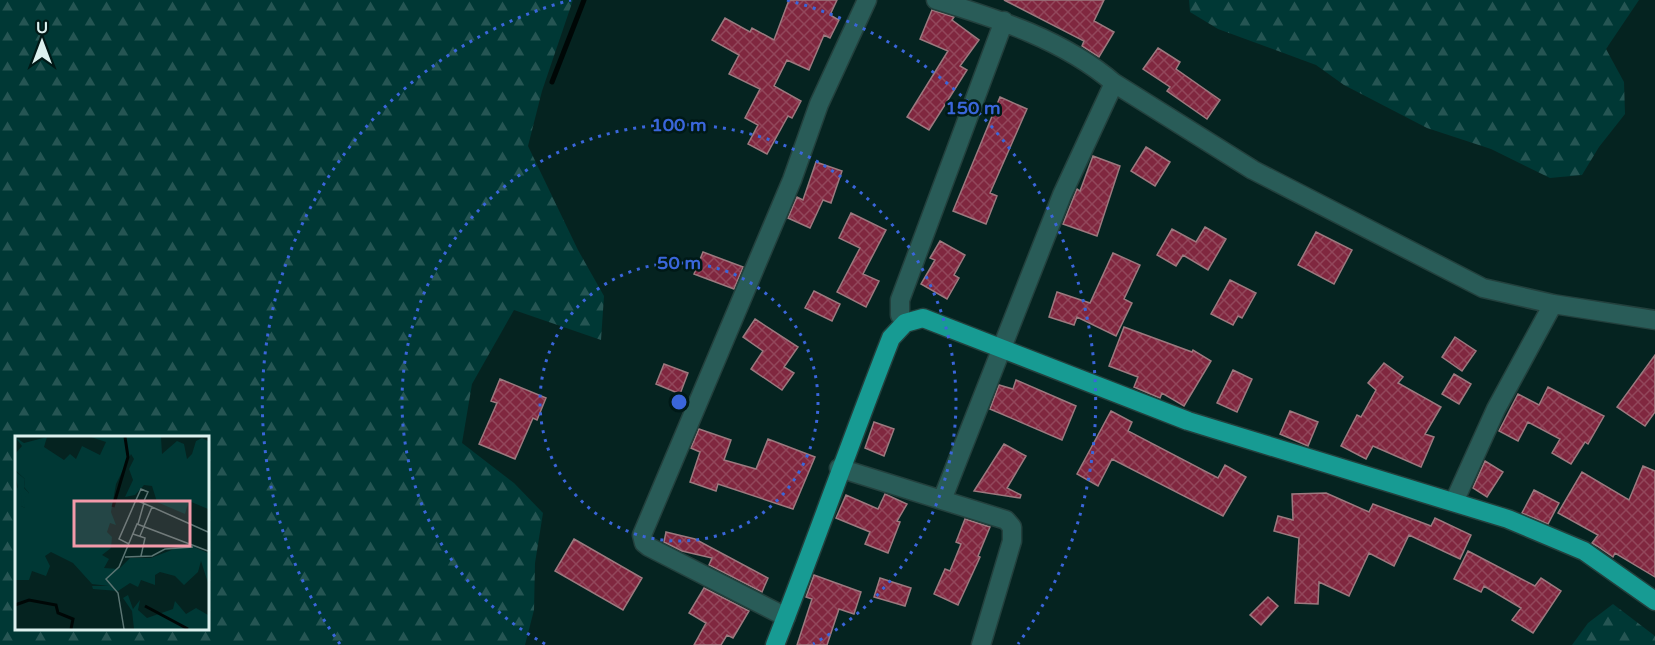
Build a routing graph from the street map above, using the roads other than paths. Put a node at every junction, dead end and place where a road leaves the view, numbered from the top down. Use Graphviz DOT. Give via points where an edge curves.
graph roads {
  1 [pos="867,0"];
  2 [pos="936,0"];
  3 [pos="996,12"];
  4 [pos="1114,83"];
  5 [pos="1553,304"];
  6 [pos="1655,320"];
  7 [pos="905,323"];
  8 [pos="1002,348"];
  9 [pos="839,468"];
  10 [pos="942,500"];
  11 [pos="1454,502"];
  12 [pos="1655,601"];
  13 [pos="786,616"];
  14 [pos="776,645"];
  15 [pos="981,645"];
  1 -- 13 [label="street" via="819,104 792,180 642,535 649,547"];
  2 -- 3 [label="street"];
  3 -- 4 [label="street" via="1095,66"];
  3 -- 7 [label="street" via="900,300 900,315"];
  4 -- 5 [label="street" via="1253,170 1411,253 1483,288"];
  4 -- 8 [label="street" via="1062,195"];
  5 -- 6 [label="street"];
  5 -- 11 [label="street" via="1496,409"];
  7 -- 8 [label="main road" via="923,318"];
  7 -- 9 [label="main road" via="891,338"];
  8 -- 10 [label="street"];
  8 -- 11 [label="main road" via="1188,421"];
  9 -- 10 [label="street"];
  9 -- 13 [label="main road" via="825,517"];
  10 -- 15 [label="street" via="1006,520 1012,527 1012,542"];
  11 -- 12 [label="main road" via="1556,537 1584,551"];
  13 -- 14 [label="main road"];
}
